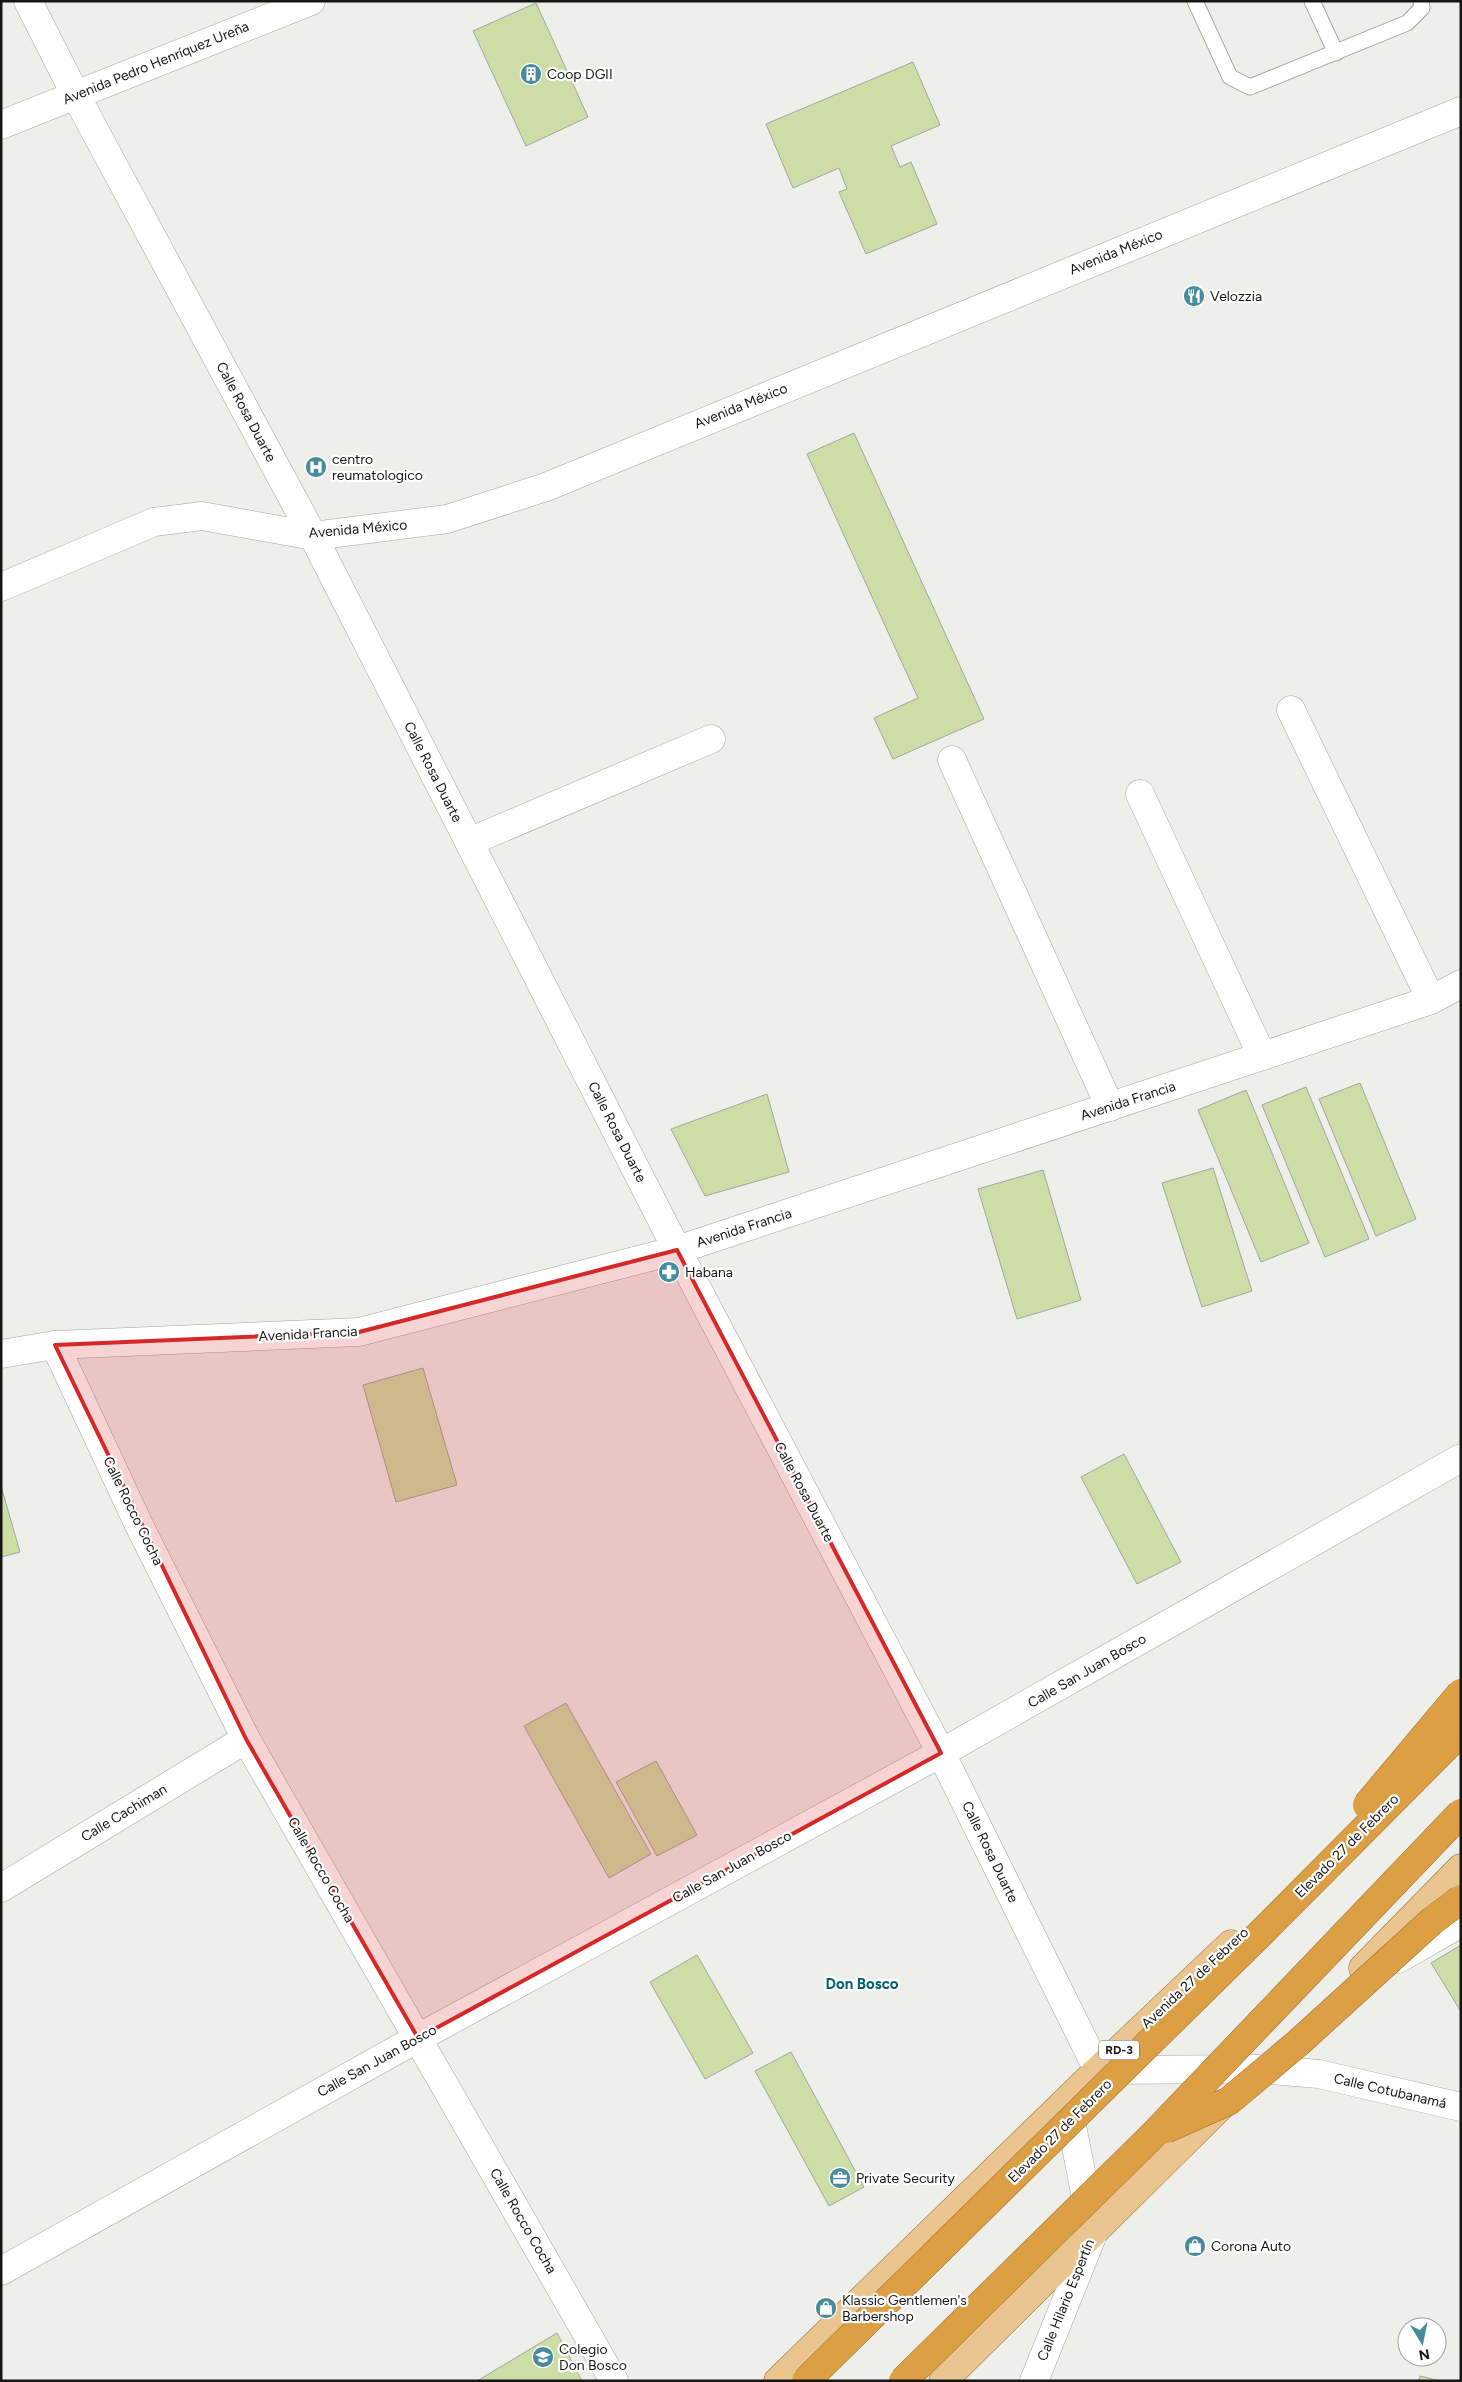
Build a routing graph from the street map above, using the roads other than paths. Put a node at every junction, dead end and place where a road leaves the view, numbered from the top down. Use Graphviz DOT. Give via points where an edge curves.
graph roads {
  1 [pos="28,1"];
  2 [pos="311,1"];
  3 [pos="1195,1"];
  4 [pos="1312,1"];
  5 [pos="1421,1"];
  6 [pos="1336,53"];
  7 [pos="75,94"];
  8 [pos="1461,111"];
  9 [pos="1,124"];
  10 [pos="313,536"];
  11 [pos="1,587"];
  12 [pos="1291,710"];
  13 [pos="711,739"];
  14 [pos="952,760"];
  15 [pos="1140,794"];
  16 [pos="469,842"];
  17 [pos="1461,984"];
  18 [pos="1432,1000"];
  19 [pos="1262,1056"];
  20 [pos="1110,1107"];
  21 [pos="677,1250"];
  22 [pos="55,1345"];
  23 [pos="1,1354"];
  24 [pos="1461,1458"];
  25 [pos="1461,1693"];
  26 [pos="1461,1720"];
  27 [pos="1461,1732"];
  28 [pos="246,1739"];
  29 [pos="941,1753"];
  30 [pos="1461,1813"];
  31 [pos="1461,1868"];
  32 [pos="1,1888"];
  33 [pos="1461,1899"];
  34 [pos="1461,1923"];
  35 [pos="1268,1926"];
  36 [pos="1336,1995"];
  37 [pos="418,2038"];
  38 [pos="1257,2069"];
  39 [pos="1098,2070"];
  40 [pos="1068,2100"];
  41 [pos="1461,2107"];
  42 [pos="1155,2134"];
  43 [pos="1093,2234"];
  44 [pos="1,2271"];
  45 [pos="614,2381"];
  46 [pos="778,2381"];
  47 [pos="806,2381"];
  48 [pos="903,2381"];
  49 [pos="943,2381"];
  50 [pos="1034,2381"];
  1 -- 7 [label="street, Calle Rosa Duarte"];
  2 -- 7 [label="street, Avenida Pedro Henríquez Ureña"];
  3 -- 6 [label="lane" via="1230,77 1250,87"];
  4 -- 6 [label="lane"];
  5 -- 6 [label="lane" via="1422,8 1407,23"];
  7 -- 9 [label="street, Avenida Pedro Henríquez Ureña"];
  7 -- 10 [label="street, Calle Rosa Duarte"];
  8 -- 10 [label="street, Avenida México" via="546,487 447,519"];
  10 -- 11 [label="street, Avenida México" via="202,516 154,522"];
  10 -- 16 [label="street, Calle Rosa Duarte"];
  12 -- 18 [label="street"];
  13 -- 16 [label="street"];
  14 -- 20 [label="street"];
  15 -- 19 [label="street"];
  16 -- 21 [label="street, Calle Rosa Duarte"];
  17 -- 18 [label="street, Avenida Francia"];
  18 -- 19 [label="street, Avenida Francia"];
  19 -- 20 [label="street, Avenida Francia"];
  20 -- 21 [label="street, Avenida Francia"];
  21 -- 22 [label="street, Avenida Francia" via="359,1332"];
  21 -- 29 [label="street, Calle Rosa Duarte"];
  22 -- 23 [label="street, Avenida Francia"];
  22 -- 28 [label="street, Calle Rocco Cocha" via="138,1523"];
  24 -- 29 [label="street, Calle San Juan Bosco"];
  25 -- 35 [label="highway, bridge"];
  26 -- 39 [label="main road, Avenida 27 de Febrero / RD-3"];
  27 -- 35 [label="highway, Elevado 27 de Febrero / RD-3, bridge"];
  28 -- 32 [label="street, Calle Cachiman"];
  28 -- 37 [label="street, Calle Rocco Cocha"];
  29 -- 37 [label="street, Calle San Juan Bosco"];
  29 -- 39 [label="street, Calle Rosa Duarte"];
  30 -- 42 [label="highway, bridge"];
  31 -- 36 [label="main road"];
  33 -- 42 [label="highway, bridge" via="1229,2101"];
  34 -- 36 [label="street"];
  35 -- 47 [label="highway, Elevado 27 de Febrero / RD-3, bridge"];
  36 -- 38 [label="main road"];
  37 -- 44 [label="street, Calle San Juan Bosco"];
  37 -- 45 [label="street, Calle Rocco Cocha"];
  38 -- 39 [label="street"];
  38 -- 41 [label="street, Calle Cotubanamá" via="1319,2074"];
  38 -- 43 [label="main road"];
  39 -- 40 [label="main road, Avenida 27 de Febrero / RD-3"];
  40 -- 43 [label="street, Calle Hilario Espertín"];
  40 -- 46 [label="main road, Avenida 27 de Febrero / RD-3"];
  42 -- 48 [label="highway, bridge"];
  43 -- 49 [label="main road"];
  43 -- 50 [label="street, Calle Hilario Espertín"];
}
